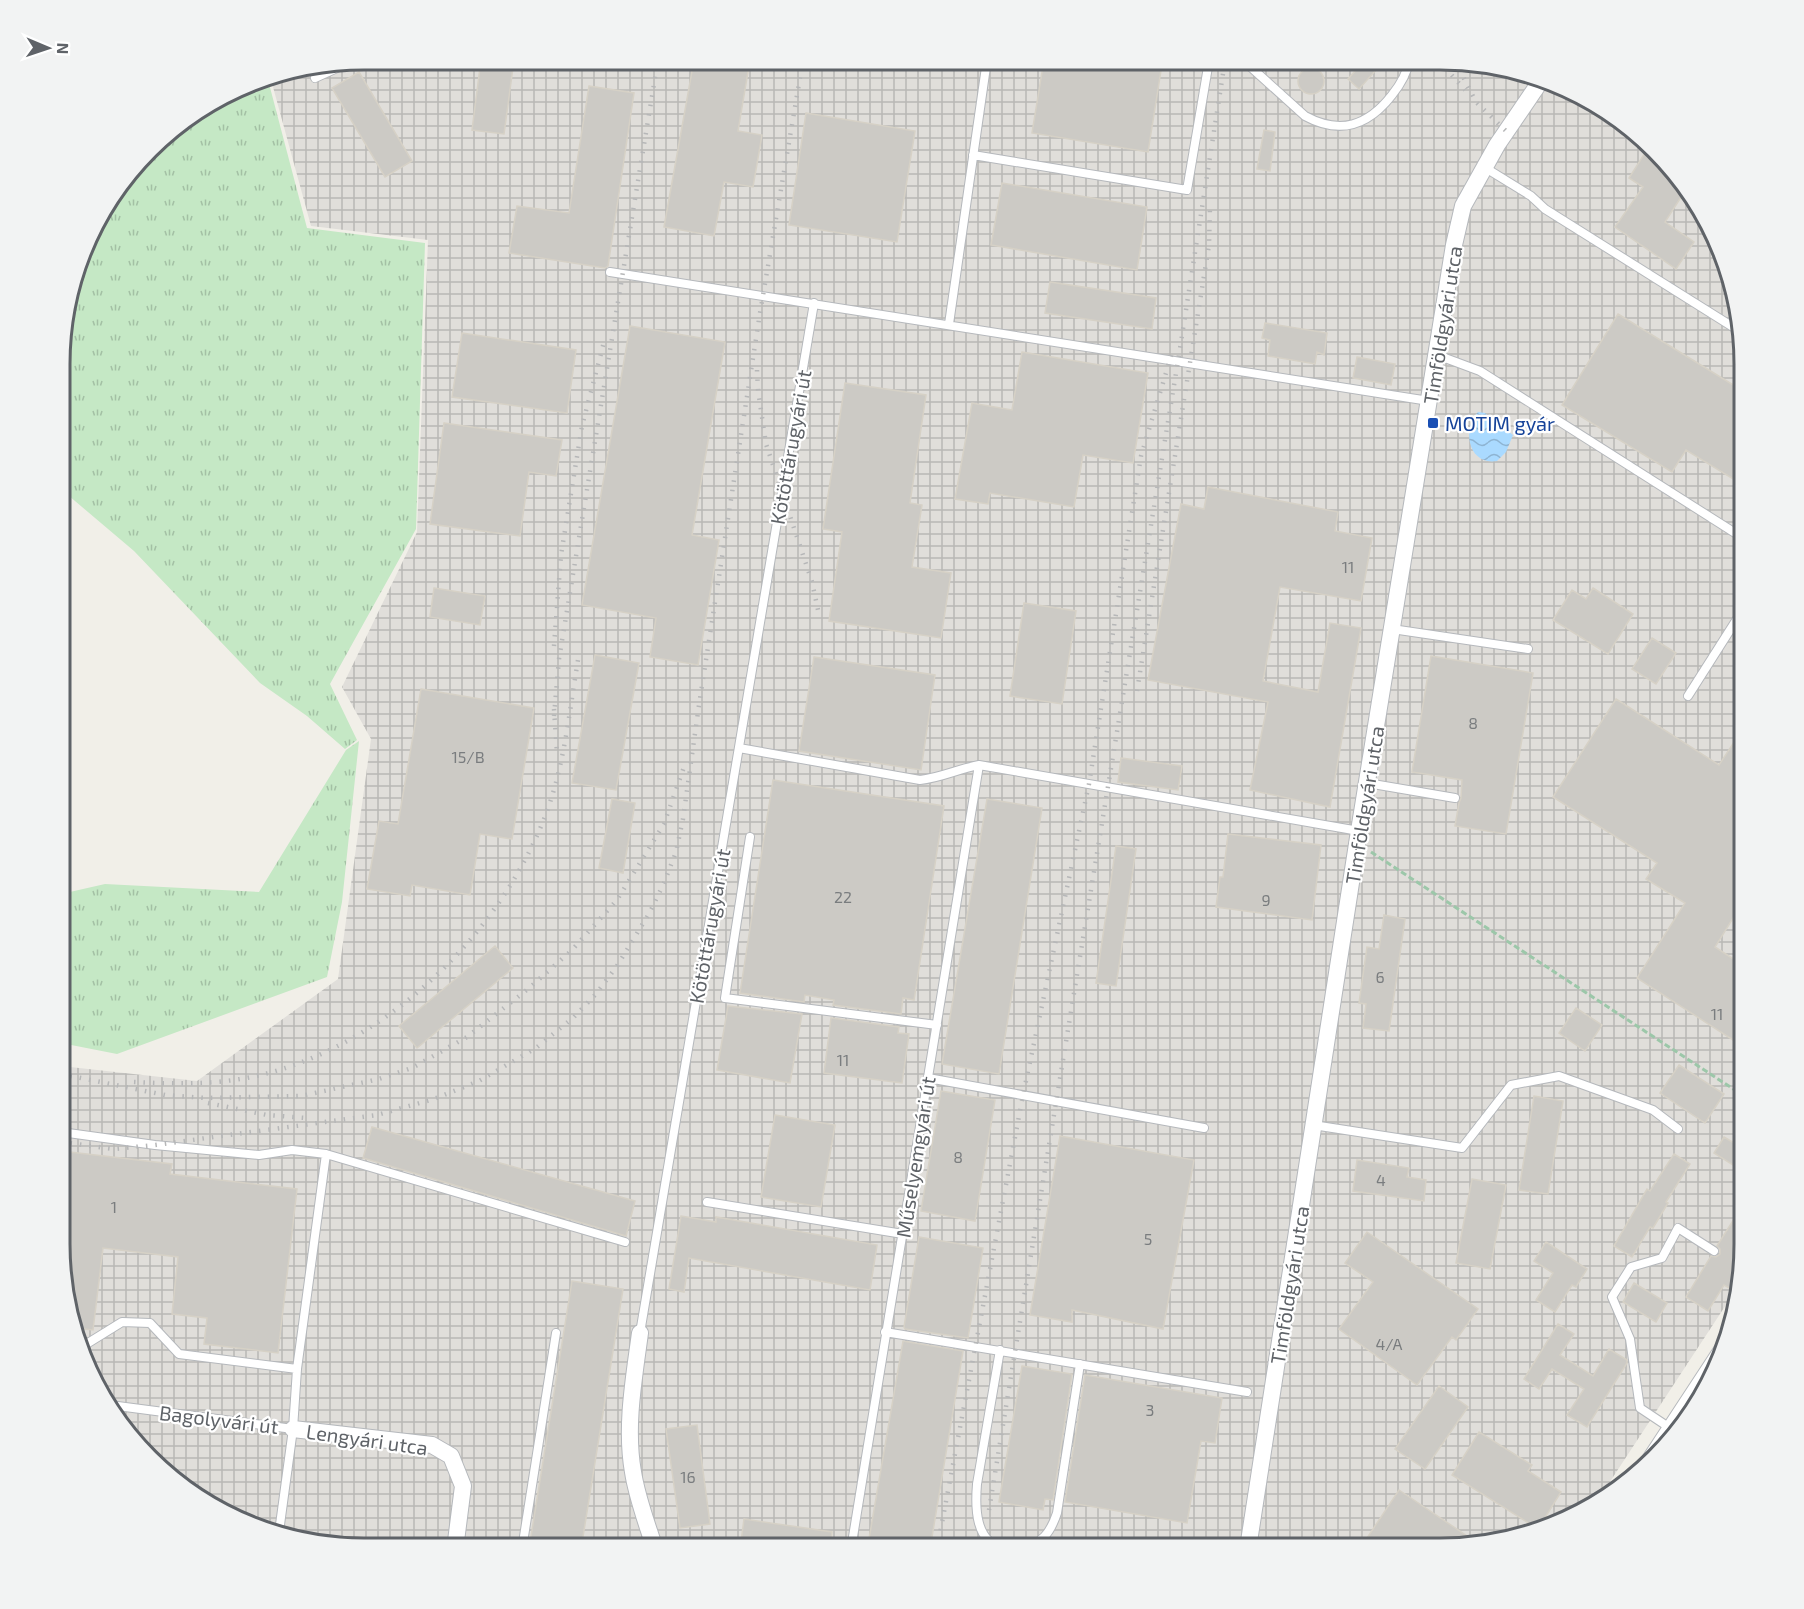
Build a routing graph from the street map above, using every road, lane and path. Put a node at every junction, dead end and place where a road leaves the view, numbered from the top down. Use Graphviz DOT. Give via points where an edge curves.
graph roads {
  1 [pos="986,70"];
  2 [pos="1207,70"];
  3 [pos="1254,70"];
  4 [pos="1407,70"];
  5 [pos="326,73"];
  6 [pos="315,78"];
  7 [pos="1537,87"];
  8 [pos="973,155"];
  9 [pos="1484,167"];
  10 [pos="610,272"];
  11 [pos="814,303"];
  12 [pos="949,324"];
  13 [pos="1731,326"];
  14 [pos="1437,356"];
  15 [pos="1429,401"];
  16 [pos="1734,532"];
  17 [pos="1734,622"];
  18 [pos="1392,629"];
  19 [pos="1528,649"];
  20 [pos="1688,696"];
  21 [pos="739,748"];
  22 [pos="979,765"];
  23 [pos="1367,783"];
  24 [pos="1455,798"];
  25 [pos="750,837"];
  26 [pos="1358,837"];
  27 [pos="937,1026"];
  28 [pos="928,1078"];
  29 [pos="1734,1089"];
  30 [pos="1313,1125"];
  31 [pos="1204,1128"];
  32 [pos="1678,1129"];
  33 [pos="70,1133"];
  34 [pos="326,1155"];
  35 [pos="707,1202"];
  36 [pos="903,1234"];
  37 [pos="625,1242"];
  38 [pos="1714,1251"];
  39 [pos="885,1332"];
  40 [pos="556,1333"];
  41 [pos="640,1333"];
  42 [pos="88,1343"];
  43 [pos="1000,1350"];
  44 [pos="1080,1364"];
  45 [pos="297,1369"];
  46 [pos="1247,1392"];
  47 [pos="119,1406"];
  48 [pos="1670,1428"];
  49 [pos="293,1429"];
  50 [pos="280,1526"];
  51 [pos="456,1538"];
  52 [pos="524,1538"];
  53 [pos="651,1538"];
  54 [pos="853,1538"];
  55 [pos="986,1538"];
  56 [pos="1046,1538"];
  57 [pos="1250,1538"];
  1 -- 8 [label="lane"];
  2 -- 8 [label="lane" via="1187,190"];
  3 -- 4 [label="lane" via="1305,116 1316,122 1347,126 1369,118 1384,105"];
  5 -- 6 [label="lane"];
  7 -- 9 [label="street, Timföldgyári utca"];
  8 -- 12 [label="lane"];
  9 -- 13 [label="lane"];
  9 -- 14 [label="street, Timföldgyári utca" via="1463,206"];
  10 -- 11 [label="lane"];
  11 -- 12 [label="lane"];
  11 -- 21 [label="lane, Kötöttárugyári út"];
  12 -- 15 [label="lane"];
  14 -- 15 [label="street, Timföldgyári utca"];
  14 -- 16 [label="lane" via="1480,371"];
  15 -- 18 [label="street, Timföldgyári utca"];
  17 -- 20 [label="lane"];
  18 -- 19 [label="lane"];
  18 -- 23 [label="street, Timföldgyári utca"];
  21 -- 22 [label="lane" via="920,780"];
  21 -- 41 [label="lane, Kötöttárugyári út"];
  22 -- 26 [label="lane"];
  22 -- 27 [label="lane, Műselyemgyári út"];
  23 -- 24 [label="lane"];
  23 -- 26 [label="street, Timföldgyári utca"];
  25 -- 27 [label="lane" via="725,998"];
  26 -- 29 [label="path"];
  26 -- 30 [label="street, Timföldgyári utca"];
  27 -- 28 [label="lane, Műselyemgyári út"];
  28 -- 31 [label="lane"];
  28 -- 36 [label="lane, Műselyemgyári út"];
  30 -- 32 [label="lane" via="1462,1148 1511,1085 1559,1076 1653,1110"];
  30 -- 57 [label="street, Timföldgyári utca"];
  33 -- 34 [label="lane" via="259,1155 292,1150"];
  34 -- 37 [label="lane"];
  34 -- 45 [label="lane"];
  35 -- 36 [label="lane"];
  36 -- 39 [label="lane, Műselyemgyári út"];
  38 -- 48 [label="lane" via="1678,1228 1662,1258 1631,1267 1612,1297 1630,1338 1640,1408"];
  39 -- 43 [label="lane"];
  39 -- 54 [label="lane, Műselyemgyári út"];
  40 -- 52 [label="lane"];
  41 -- 53 [label="street, Kötöttárugyári út" via="632,1390 633,1471"];
  42 -- 45 [label="lane" via="122,1322 150,1323 179,1354"];
  43 -- 44 [label="lane"];
  43 -- 55 [label="lane" via="976,1484 975,1501"];
  44 -- 46 [label="lane"];
  44 -- 56 [label="lane" via="1054,1520"];
  45 -- 49 [label="lane"];
  47 -- 49 [label="lane, Bagolyvári út"];
  49 -- 50 [label="lane"];
  49 -- 51 [label="street, Lengyári utca" via="432,1445 451,1456 463,1486"];
}
